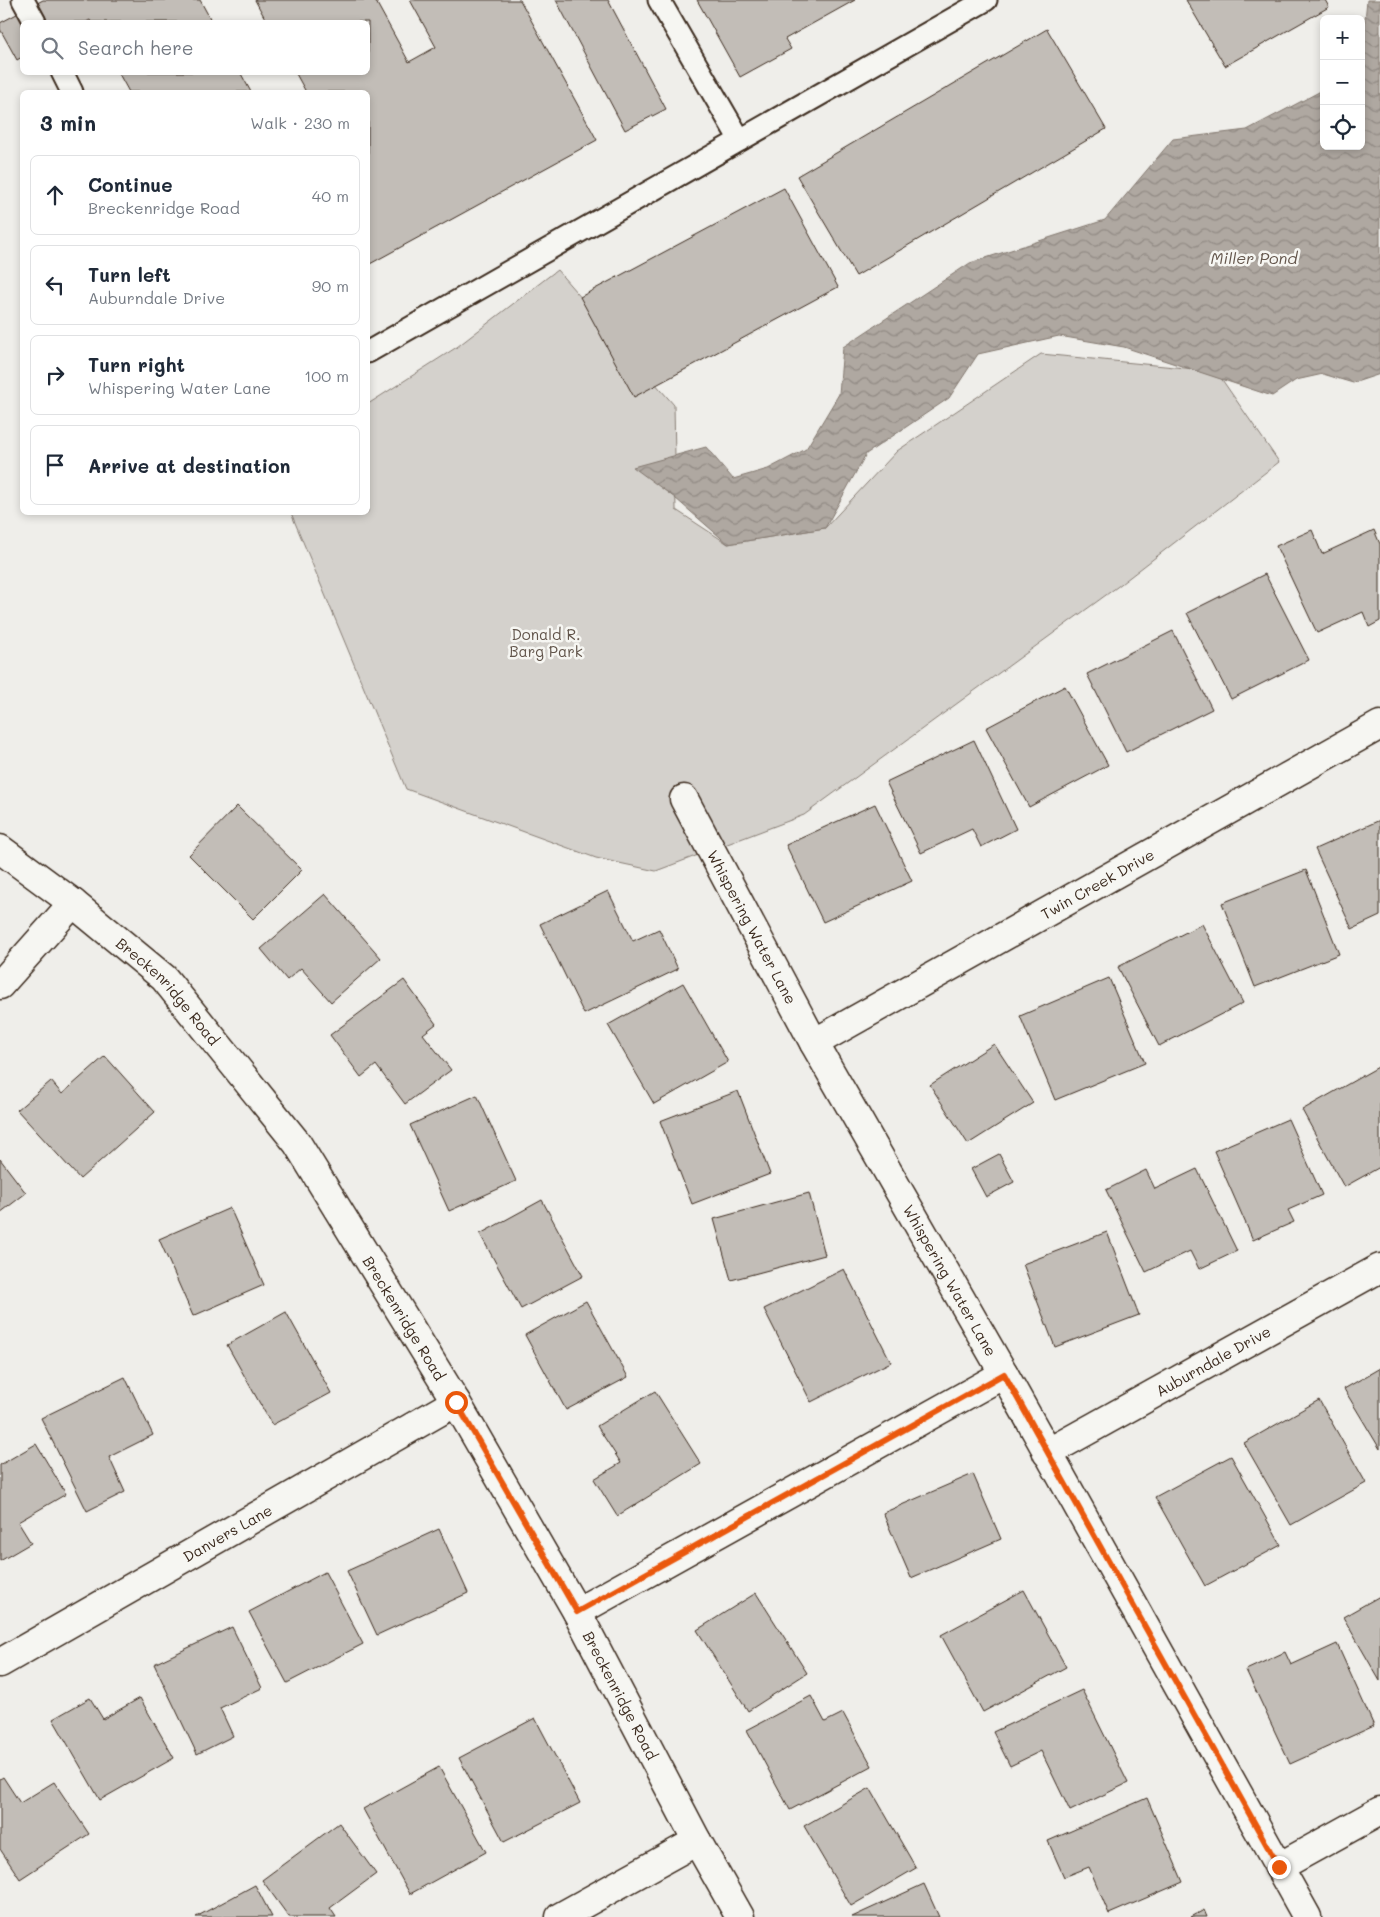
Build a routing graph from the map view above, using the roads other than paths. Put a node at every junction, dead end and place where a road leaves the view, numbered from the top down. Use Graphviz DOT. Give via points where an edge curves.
graph roads {
  1 [pos="23,0"];
  2 [pos="658,0"];
  3 [pos="986,0"];
  4 [pos="34,20"];
  5 [pos="64,75"];
  6 [pos="71,90"];
  7 [pos="740,140"];
  8 [pos="370,351"];
  9 [pos="1380,724"];
  10 [pos="684,799"];
  11 [pos="0,849"];
  12 [pos="73,903"];
  13 [pos="0,985"];
  14 [pos="814,1043"];
  15 [pos="1380,1268"];
  16 [pos="1004,1374"];
  17 [pos="456,1402"];
  18 [pos="1047,1453"];
  19 [pos="577,1612"];
  20 [pos="0,1663"];
  21 [pos="1380,1811"];
  22 [pos="697,1841"];
  23 [pos="1279,1867"];
  24 [pos="560,1917"];
  25 [pos="740,1917"];
  26 [pos="1307,1917"];
  1 -- 4 [label="lane"];
  2 -- 7 [label="lane"];
  3 -- 7 [label="lane"];
  5 -- 6 [label="lane"];
  7 -- 8 [label="lane"];
  9 -- 14 [label="street, Twin Creek Drive"];
  10 -- 14 [label="street, Whispering Water Lane"];
  11 -- 12 [label="street, Breckenridge Road"];
  12 -- 13 [label="street"];
  12 -- 17 [label="street, Breckenridge Road" via="164,978 297,1143"];
  14 -- 16 [label="street, Whispering Water Lane"];
  15 -- 18 [label="street, Auburndale Drive"];
  16 -- 18 [label="street, Whispering Water Lane"];
  16 -- 19 [label="street"];
  17 -- 19 [label="street, Breckenridge Road"];
  17 -- 20 [label="street, Danvers Lane"];
  18 -- 23 [label="street, Whispering Water Lane"];
  19 -- 22 [label="street, Breckenridge Road"];
  21 -- 23 [label="street"];
  22 -- 24 [label="street"];
  22 -- 25 [label="street, Breckenridge Road"];
  23 -- 26 [label="street, Whispering Water Lane"];
}
